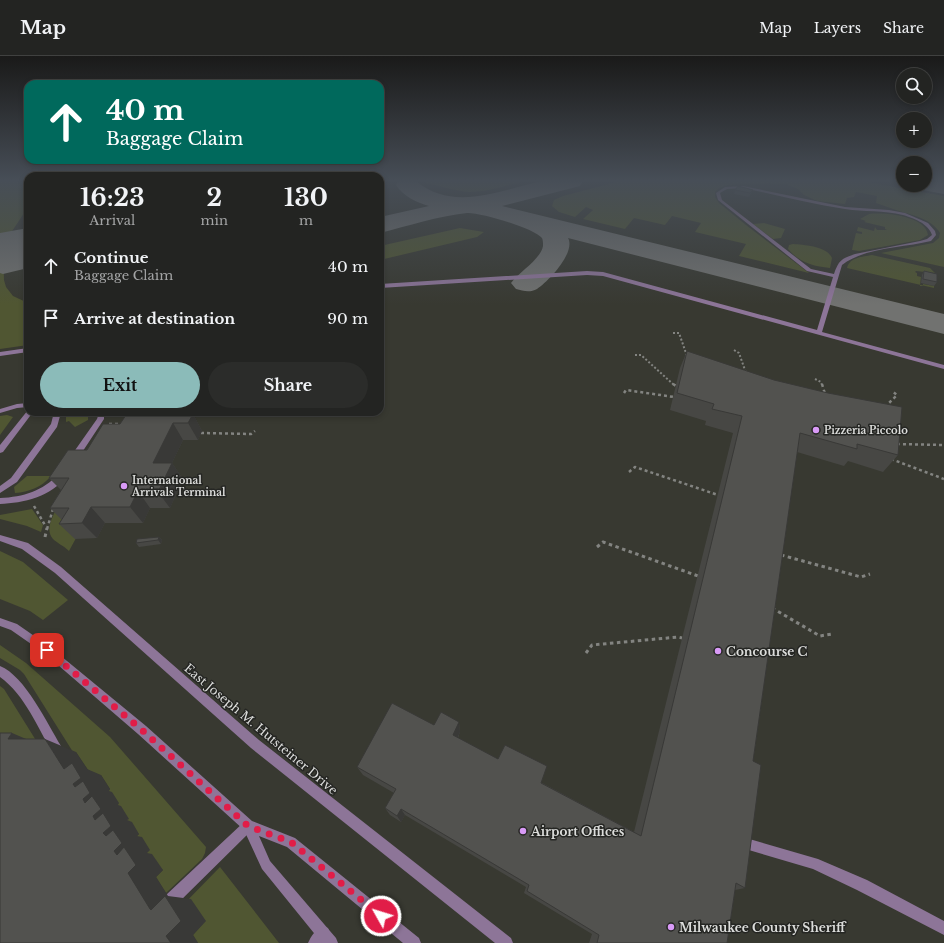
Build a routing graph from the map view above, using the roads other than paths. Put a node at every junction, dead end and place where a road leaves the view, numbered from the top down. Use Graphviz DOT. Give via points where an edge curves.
graph roads {
  1 [pos="748,222"];
  2 [pos="923,222"];
  3 [pos="836,276"];
  4 [pos="384,286"];
  5 [pos="819,333"];
  6 [pos="24,351"];
  7 [pos="0,354"];
  8 [pos="944,366"];
  9 [pos="24,405"];
  10 [pos="0,411"];
  11 [pos="27,416"];
  12 [pos="57,416"];
  13 [pos="101,416"];
  14 [pos="0,450"];
  15 [pos="0,490"];
  16 [pos="0,501"];
  17 [pos="0,538"];
  18 [pos="0,622"];
  19 [pos="0,671"];
  20 [pos="59,753"];
  21 [pos="248,826"];
  22 [pos="746,844"];
  23 [pos="171,900"];
  24 [pos="944,928"];
  25 [pos="323,940"];
  26 [pos="414,943"];
  27 [pos="506,943"];
  1 -- 3 [label="street" via="809,270"];
  2 -- 3 [label="street" via="934,233 933,238 925,242 847,258 840,264"];
  3 -- 5 [label="street"];
  4 -- 5 [label="street" via="599,273"];
  5 -- 8 [label="street"];
  6 -- 7 [label="street"];
  9 -- 10 [label="street"];
  11 -- 14 [label="street"];
  12 -- 15 [label="street" via="54,426 14,480"];
  13 -- 16 [label="street" via="52,486 37,495"];
  17 -- 27 [label="street, East Joseph M. Hutsteiner Drive" via="25,546 58,570 255,744"];
  18 -- 21 [label="street" via="14,627 47,650 142,730"];
  19 -- 20 [label="street" via="16,685"];
  21 -- 23 [label="street"];
  21 -- 25 [label="street" via="266,866"];
  21 -- 26 [label="street" via="291,842"];
  22 -- 24 [label="street" via="814,863"];
}
